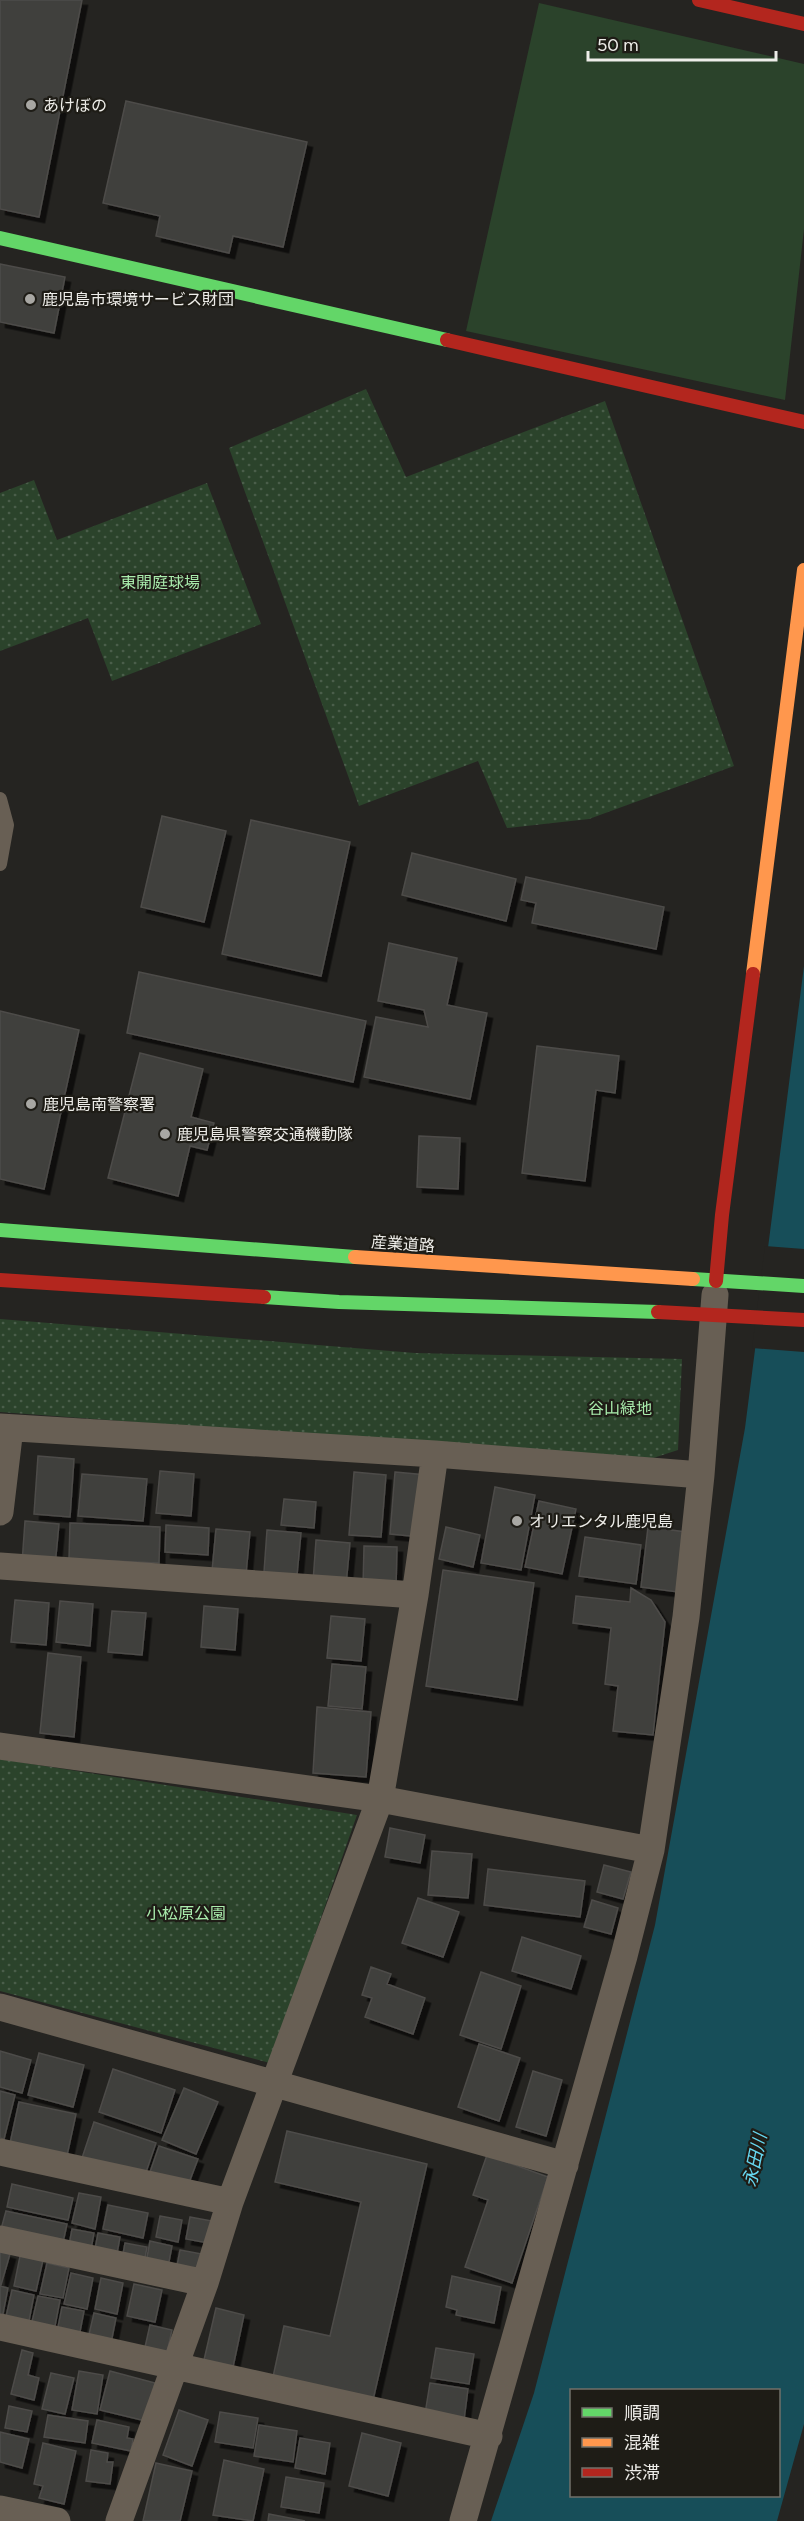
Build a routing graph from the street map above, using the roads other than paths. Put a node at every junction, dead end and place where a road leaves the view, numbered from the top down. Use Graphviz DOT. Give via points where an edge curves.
graph roads {
  1 [pos="699,0"];
  2 [pos="804,24"];
  3 [pos="0,238"];
  4 [pos="804,422"];
  5 [pos="804,570"];
  6 [pos="0,799"];
  7 [pos="0,864"];
  8 [pos="0,1230"];
  9 [pos="0,1281"];
  10 [pos="716,1281"];
  11 [pos="804,1286"];
  12 [pos="714,1315"];
  13 [pos="804,1320"];
  14 [pos="5,1427"];
  15 [pos="435,1454"];
  16 [pos="701,1475"];
  17 [pos="0,1512"];
  18 [pos="0,1566"];
  19 [pos="415,1595"];
  20 [pos="0,1746"];
  21 [pos="380,1799"];
  22 [pos="651,1850"];
  23 [pos="0,2007"];
  24 [pos="275,2084"];
  25 [pos="0,2152"];
  26 [pos="565,2165"];
  27 [pos="230,2202"];
  28 [pos="0,2239"];
  29 [pos="205,2283"];
  30 [pos="0,2327"];
  31 [pos="174,2367"];
  32 [pos="489,2436"];
  33 [pos="0,2509"];
  34 [pos="57,2521"];
  35 [pos="119,2521"];
  36 [pos="463,2521"];
  1 -- 2 [label="street"];
  3 -- 4 [label="street"];
  5 -- 10 [label="street"];
  6 -- 7 [label="lane" via="8,825"];
  8 -- 10 [label="street, 産業道路"];
  9 -- 12 [label="street" via="339,1302"];
  10 -- 11 [label="street, 産業道路"];
  10 -- 12 [label="street"];
  12 -- 13 [label="street"];
  12 -- 16 [label="street"];
  14 -- 15 [label="street"];
  14 -- 17 [label="street"];
  15 -- 16 [label="street"];
  15 -- 19 [label="street"];
  16 -- 22 [label="street" via="686,1617"];
  18 -- 19 [label="street"];
  19 -- 21 [label="street"];
  20 -- 21 [label="street"];
  21 -- 22 [label="street"];
  21 -- 24 [label="street"];
  22 -- 26 [label="street"];
  23 -- 24 [label="street"];
  24 -- 26 [label="street"];
  24 -- 27 [label="street"];
  25 -- 27 [label="street"];
  26 -- 32 [label="street"];
  27 -- 29 [label="street"];
  28 -- 29 [label="street"];
  29 -- 31 [label="street"];
  30 -- 31 [label="street"];
  31 -- 32 [label="street"];
  31 -- 35 [label="street"];
  32 -- 36 [label="street"];
  33 -- 34 [label="street"];
}
